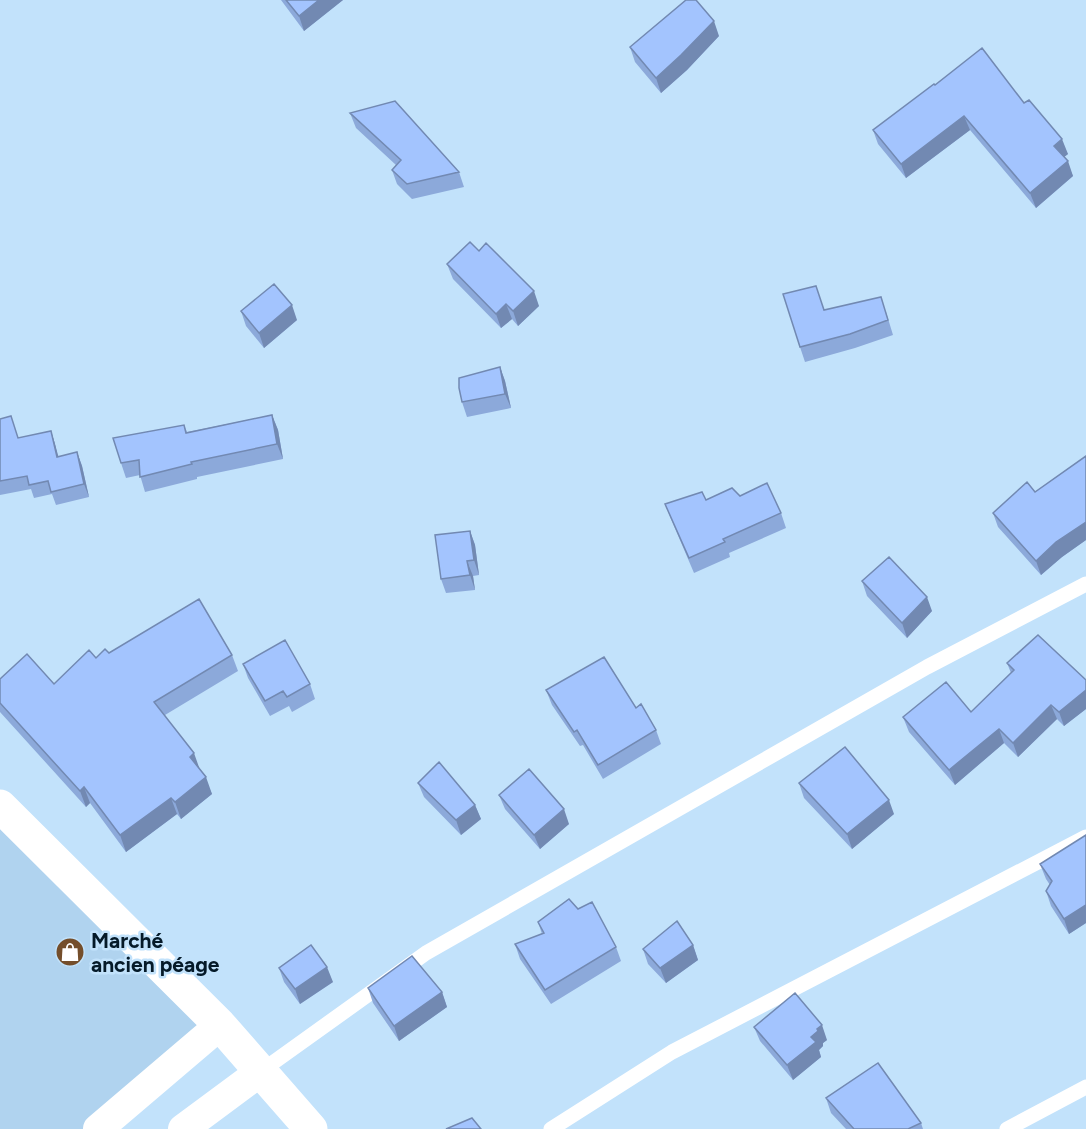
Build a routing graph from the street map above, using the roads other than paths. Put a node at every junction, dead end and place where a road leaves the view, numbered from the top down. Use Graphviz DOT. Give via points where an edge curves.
graph roads {
  1 [pos="1086,584"];
  2 [pos="0,806"];
  3 [pos="1086,837"];
  4 [pos="220,1025"];
  5 [pos="260,1072"];
  6 [pos="1086,1088"];
  7 [pos="98,1129"];
  8 [pos="183,1129"];
  9 [pos="311,1129"];
  10 [pos="550,1129"];
  11 [pos="1007,1129"];
  1 -- 5 [label="lane" via="927,667 426,953"];
  2 -- 4 [label="main road"];
  3 -- 10 [label="lane" via="672,1052"];
  4 -- 5 [label="main road"];
  4 -- 7 [label="street"];
  5 -- 8 [label="street"];
  5 -- 9 [label="main road"];
  6 -- 11 [label="lane"];
}
